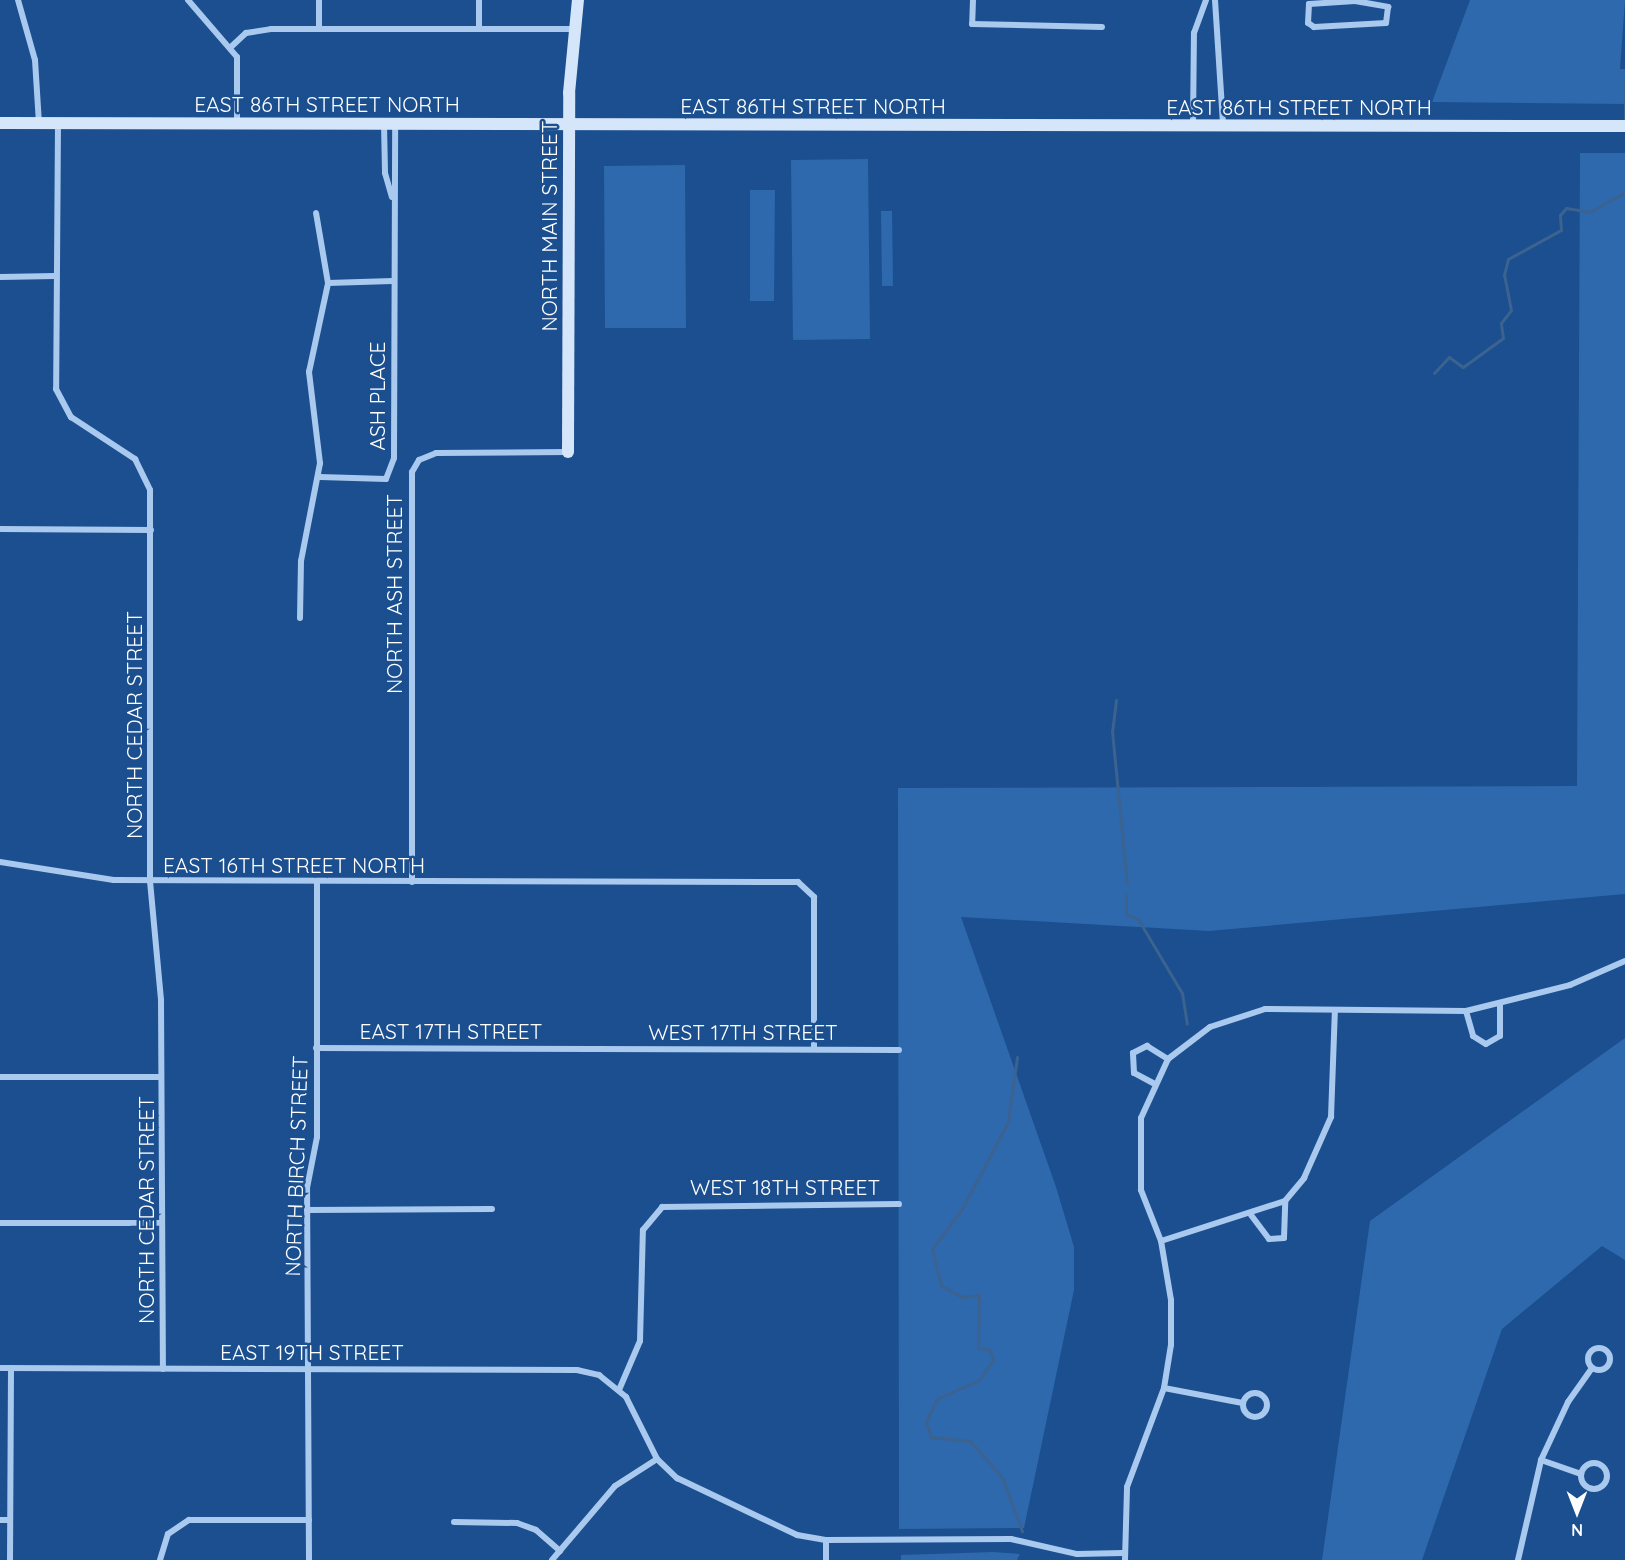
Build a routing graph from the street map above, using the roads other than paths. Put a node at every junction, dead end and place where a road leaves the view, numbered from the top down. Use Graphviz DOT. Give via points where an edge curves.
graph roads {
  1 [pos="18,0"];
  2 [pos="188,0"];
  3 [pos="319,0"];
  4 [pos="479,0"];
  5 [pos="578,0"];
  6 [pos="973,0"];
  7 [pos="1206,0"];
  8 [pos="1215,0"];
  9 [pos="1355,1"];
  10 [pos="1102,27"];
  11 [pos="479,28"];
  12 [pos="577,28"];
  13 [pos="319,29"];
  14 [pos="232,46"];
  15 [pos="0,123"];
  16 [pos="39,123"];
  17 [pos="58,123"];
  18 [pos="237,123"];
  19 [pos="389,124"];
  20 [pos="569,124"];
  21 [pos="1193,125"];
  22 [pos="1223,125"];
  23 [pos="1625,126"];
  24 [pos="316,213"];
  25 [pos="55,276"];
  26 [pos="0,277"];
  27 [pos="392,282"];
  28 [pos="328,283"];
  29 [pos="568,452"];
  30 [pos="320,477"];
  31 [pos="0,529"];
  32 [pos="151,530"];
  33 [pos="300,618"];
  34 [pos="0,862"];
  35 [pos="150,881"];
  36 [pos="317,882"];
  37 [pos="412,882"];
  38 [pos="1625,962"];
  39 [pos="1500,1004"];
  40 [pos="1335,1010"];
  41 [pos="1466,1011"];
  42 [pos="586,1047"];
  43 [pos="316,1048"];
  44 [pos="814,1049"];
  45 [pos="899,1050"];
  46 [pos="1168,1059"];
  47 [pos="0,1077"];
  48 [pos="161,1077"];
  49 [pos="1153,1083"];
  50 [pos="1285,1201"];
  51 [pos="899,1204"];
  52 [pos="492,1209"];
  53 [pos="307,1210"];
  54 [pos="1251,1215"];
  55 [pos="0,1223"];
  56 [pos="162,1223"];
  57 [pos="1161,1241"];
  58 [pos="0,1368"];
  59 [pos="11,1368"];
  60 [pos="308,1368"];
  61 [pos="1592,1368"];
  62 [pos="163,1369"];
  63 [pos="1164,1388"];
  64 [pos="619,1390"];
  65 [pos="1243,1403"];
  66 [pos="657,1459"];
  67 [pos="1541,1460"];
  68 [pos="1581,1474"];
  69 [pos="0,1520"];
  70 [pos="10,1520"];
  71 [pos="309,1520"];
  72 [pos="454,1522"];
  73 [pos="826,1540"];
  74 [pos="560,1551"];
  75 [pos="1124,1557"];
  76 [pos="10,1560"];
  77 [pos="160,1560"];
  78 [pos="309,1560"];
  79 [pos="552,1560"];
  80 [pos="826,1560"];
  81 [pos="1518,1560"];
  1 -- 16 [label="street" via="35,60"];
  2 -- 14 [label="street"];
  3 -- 13 [label="street"];
  4 -- 11 [label="street"];
  5 -- 12 [label="street, NORTH MAIN STREET"];
  6 -- 10 [label="street" via="972,24"];
  7 -- 21 [label="street" via="1194,33"];
  8 -- 22 [label="street"];
  9 -- 9 [label="street" via="1316,2 1304,12 1314,27 1386,23 1388,7"];
  11 -- 12 [label="street"];
  11 -- 13 [label="street"];
  12 -- 20 [label="street, NORTH MAIN STREET"];
  13 -- 14 [label="street" via="258,30"];
  14 -- 18 [label="street" via="238,68"];
  15 -- 16 [label="street, EAST 86TH STREET NORTH"];
  16 -- 17 [label="street, EAST 86TH STREET NORTH"];
  17 -- 18 [label="street, EAST 86TH STREET NORTH"];
  17 -- 25 [label="street, NORTH CEDAR STREET"];
  18 -- 19 [label="street, EAST 86TH STREET NORTH"];
  19 -- 20 [label="street, EAST 86TH STREET NORTH"];
  19 -- 27 [label="street, ASH PLACE"];
  20 -- 21 [label="street, EAST 86TH STREET NORTH"];
  20 -- 29 [label="street, NORTH MAIN STREET"];
  21 -- 22 [label="street, EAST 86TH STREET NORTH"];
  22 -- 23 [label="street, EAST 86TH STREET NORTH"];
  24 -- 28 [label="street"];
  25 -- 26 [label="street"];
  25 -- 32 [label="street, NORTH CEDAR STREET" via="58,398 76,421 142,467 150,490"];
  27 -- 28 [label="street"];
  27 -- 30 [label="street, ASH PLACE" via="390,473 377,480"];
  28 -- 30 [label="street" via="309,372"];
  29 -- 37 [label="street, NORTH ASH STREET" via="436,453 418,460 412,472"];
  30 -- 33 [label="street" via="301,561"];
  31 -- 32 [label="street"];
  32 -- 35 [label="street, NORTH CEDAR STREET"];
  34 -- 35 [label="street, EAST 16TH STREET NORTH" via="99,879"];
  35 -- 36 [label="street, EAST 16TH STREET NORTH"];
  35 -- 48 [label="street, NORTH CEDAR STREET" via="160,978"];
  36 -- 37 [label="street, EAST 16TH STREET NORTH"];
  36 -- 43 [label="street, NORTH BIRCH STREET"];
  37 -- 44 [label="street, EAST 16TH STREET NORTH" via="798,882 814,897"];
  38 -- 39 [label="street" via="1570,985"];
  39 -- 41 [label="street"];
  39 -- 41 [label="street" via="1500,1036 1486,1044 1473,1036"];
  40 -- 41 [label="street"];
  40 -- 46 [label="street" via="1265,1009 1234,1016 1181,1045"];
  40 -- 50 [label="street" via="1331,1117 1304,1178"];
  42 -- 43 [label="street, EAST 17TH STREET"];
  42 -- 44 [label="street, WEST 17TH STREET"];
  43 -- 53 [label="street, NORTH BIRCH STREET" via="317,1137"];
  44 -- 45 [label="street, WEST 17TH STREET"];
  46 -- 49 [label="street"];
  46 -- 49 [label="street" via="1147,1046 1133,1053 1134,1073"];
  47 -- 48 [label="street"];
  48 -- 56 [label="street, NORTH CEDAR STREET"];
  49 -- 57 [label="street" via="1140,1118 1141,1190"];
  50 -- 54 [label="street"];
  50 -- 54 [label="street" via="1284,1238 1269,1239"];
  51 -- 64 [label="street, WEST 18TH STREET" via="671,1204 653,1213 643,1230 640,1341"];
  52 -- 53 [label="street"];
  53 -- 60 [label="street, NORTH BIRCH STREET"];
  54 -- 57 [label="street"];
  55 -- 56 [label="street"];
  56 -- 62 [label="street, NORTH CEDAR STREET"];
  57 -- 63 [label="street" via="1171,1300"];
  58 -- 59 [label="street, EAST 19TH STREET"];
  59 -- 62 [label="street, EAST 19TH STREET"];
  59 -- 70 [label="street"];
  60 -- 62 [label="street, EAST 19TH STREET"];
  60 -- 64 [label="street, EAST 19TH STREET" via="577,1370"];
  60 -- 71 [label="street, NORTH BIRCH STREET"];
  61 -- 67 [label="street" via="1568,1402"];
  63 -- 65 [label="street"];
  63 -- 75 [label="street" via="1127,1487"];
  64 -- 66 [label="street" via="635,1411"];
  65 -- 65 [label="street" via="1254,1418 1268,1407 1258,1393"];
  66 -- 73 [label="street" via="687,1485 778,1529"];
  66 -- 74 [label="street" via="615,1486"];
  67 -- 68 [label="street"];
  67 -- 81 [label="street"];
  68 -- 68 [label="street" via="1591,1489 1606,1479 1597,1464"];
  69 -- 70 [label="street"];
  70 -- 76 [label="street"];
  71 -- 77 [label="street" via="196,1519 172,1529"];
  71 -- 78 [label="street, NORTH BIRCH STREET"];
  72 -- 74 [label="street" via="517,1523 536,1530"];
  73 -- 75 [label="street" via="1011,1539 1077,1554"];
  73 -- 80 [label="street"];
  74 -- 79 [label="street"];
}
